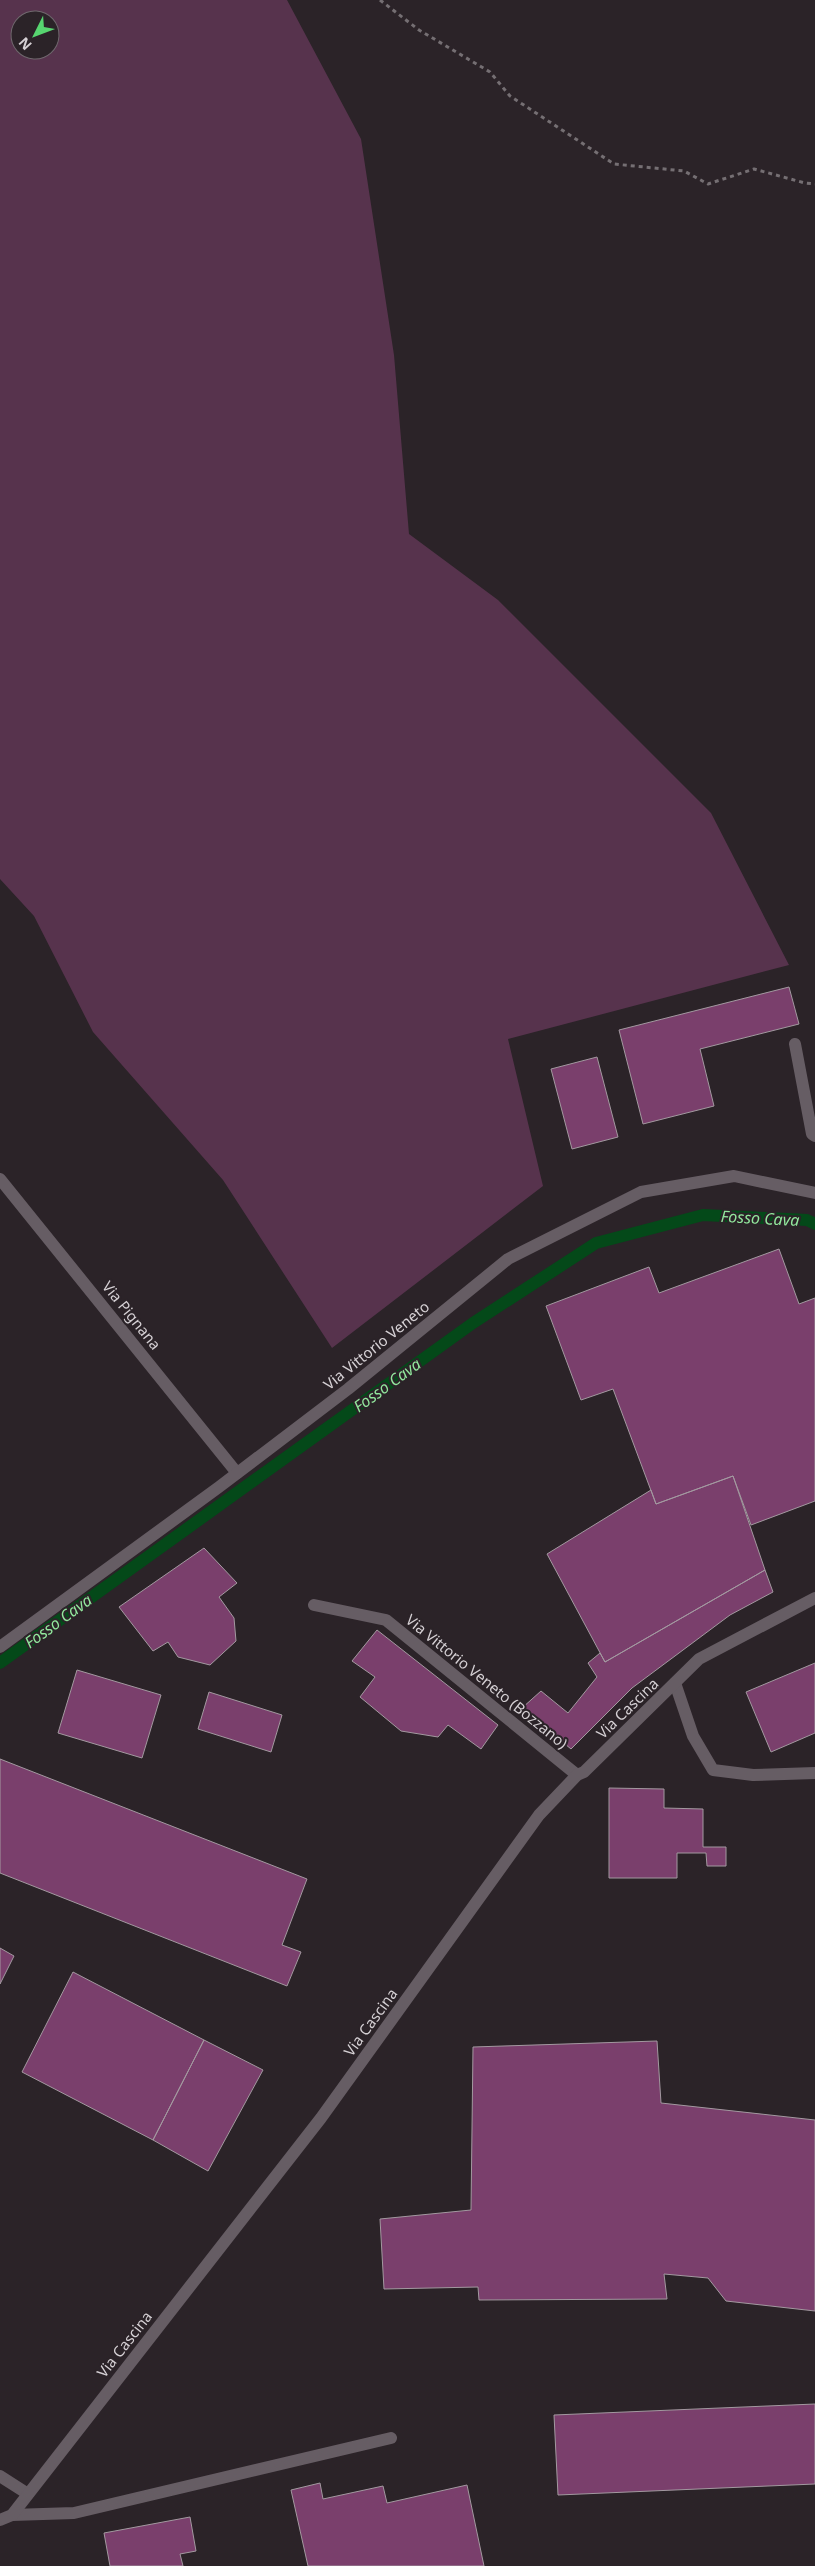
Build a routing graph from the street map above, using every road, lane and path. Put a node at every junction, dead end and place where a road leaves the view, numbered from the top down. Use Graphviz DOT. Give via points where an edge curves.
graph roads {
  1 [pos="380,0"];
  2 [pos="815,184"];
  3 [pos="795,1044"];
  4 [pos="815,1136"];
  5 [pos="0,1179"];
  6 [pos="815,1193"];
  7 [pos="237,1473"];
  8 [pos="815,1598"];
  9 [pos="314,1606"];
  10 [pos="0,1647"];
  11 [pos="675,1683"];
  12 [pos="815,1773"];
  13 [pos="577,1775"];
  14 [pos="391,2438"];
  15 [pos="0,2476"];
  16 [pos="28,2494"];
  17 [pos="6,2517"];
  1 -- 2 [label="path" via="419,30 490,72 510,96 614,164 684,171 708,184 754,169"];
  3 -- 4 [label="street" via="812,1134"];
  5 -- 7 [label="street, Via Pignana"];
  6 -- 7 [label="street, Via Vittorio Veneto" via="734,1176 641,1192 508,1259 348,1389"];
  7 -- 10 [label="street, Via Vittorio Veneto"];
  8 -- 11 [label="street, Via Cascina" via="699,1659"];
  9 -- 13 [label="street, Via Vittorio Veneto (Bozzano)" via="386,1620"];
  11 -- 12 [label="street" via="693,1736 713,1770 753,1775"];
  11 -- 13 [label="street, Via Cascina" via="584,1772"];
  13 -- 16 [label="street, Via Cascina" via="539,1816 321,2118"];
  14 -- 17 [label="street" via="74,2513"];
  15 -- 16 [label="street"];
  16 -- 17 [label="street, Via Cascina"];
}
